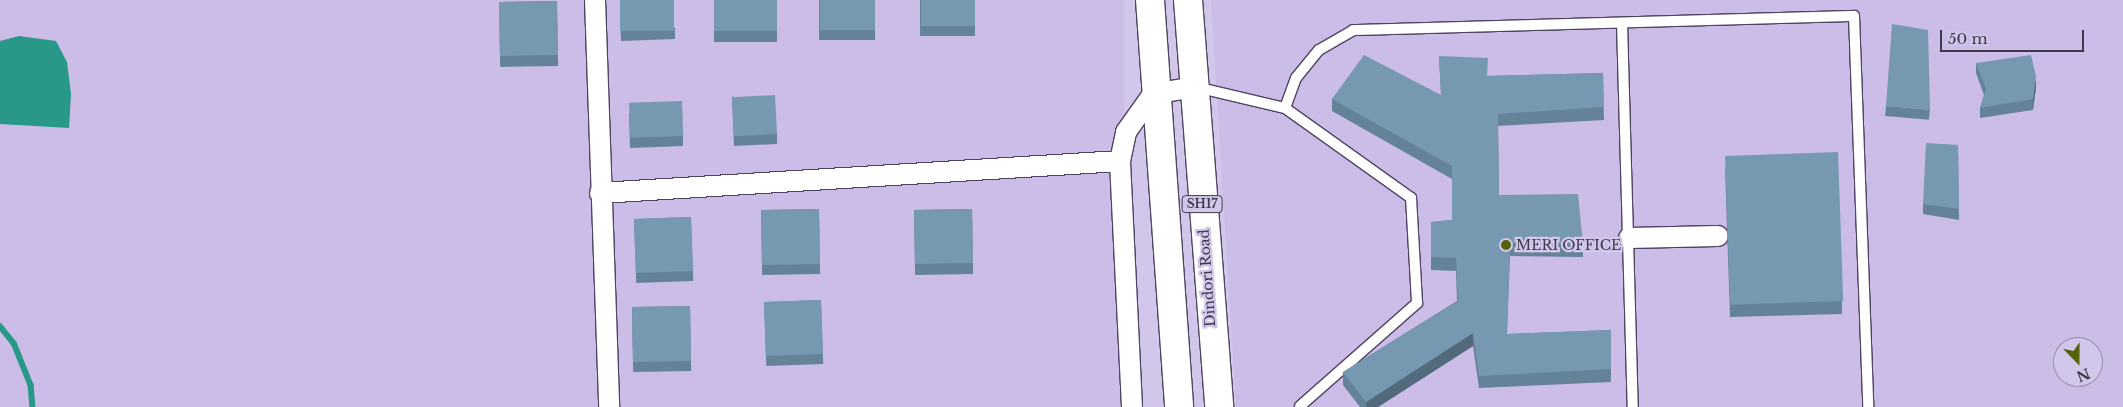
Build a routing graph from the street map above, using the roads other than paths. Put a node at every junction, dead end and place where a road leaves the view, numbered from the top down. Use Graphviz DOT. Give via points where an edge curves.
graph roads {
  1 [pos="595,0"];
  2 [pos="1150,0"];
  3 [pos="1188,0"];
  4 [pos="1622,23"];
  5 [pos="1195,87"];
  6 [pos="1153,94"];
  7 [pos="1285,108"];
  8 [pos="1120,161"];
  9 [pos="600,193"];
  10 [pos="1718,236"];
  11 [pos="1628,238"];
  12 [pos="610,407"];
  13 [pos="1132,407"];
  14 [pos="1179,407"];
  15 [pos="1219,407"];
  16 [pos="1297,407"];
  17 [pos="1633,407"];
  18 [pos="1868,407"];
  1 -- 9 [label="street"];
  2 -- 6 [label="main road"];
  3 -- 5 [label="main road, Dindori Road / SH17"];
  4 -- 7 [label="lane" via="1353,30 1319,50 1296,78"];
  4 -- 11 [label="lane"];
  4 -- 18 [label="lane" via="1854,16"];
  5 -- 6 [label="street"];
  5 -- 7 [label="lane"];
  5 -- 15 [label="main road, Dindori Road / SH17"];
  6 -- 8 [label="street" via="1126,132"];
  6 -- 14 [label="main road"];
  7 -- 16 [label="lane" via="1411,198 1417,304"];
  8 -- 9 [label="street"];
  8 -- 13 [label="street"];
  9 -- 12 [label="street"];
  10 -- 11 [label="street"];
  11 -- 17 [label="lane"];
}
